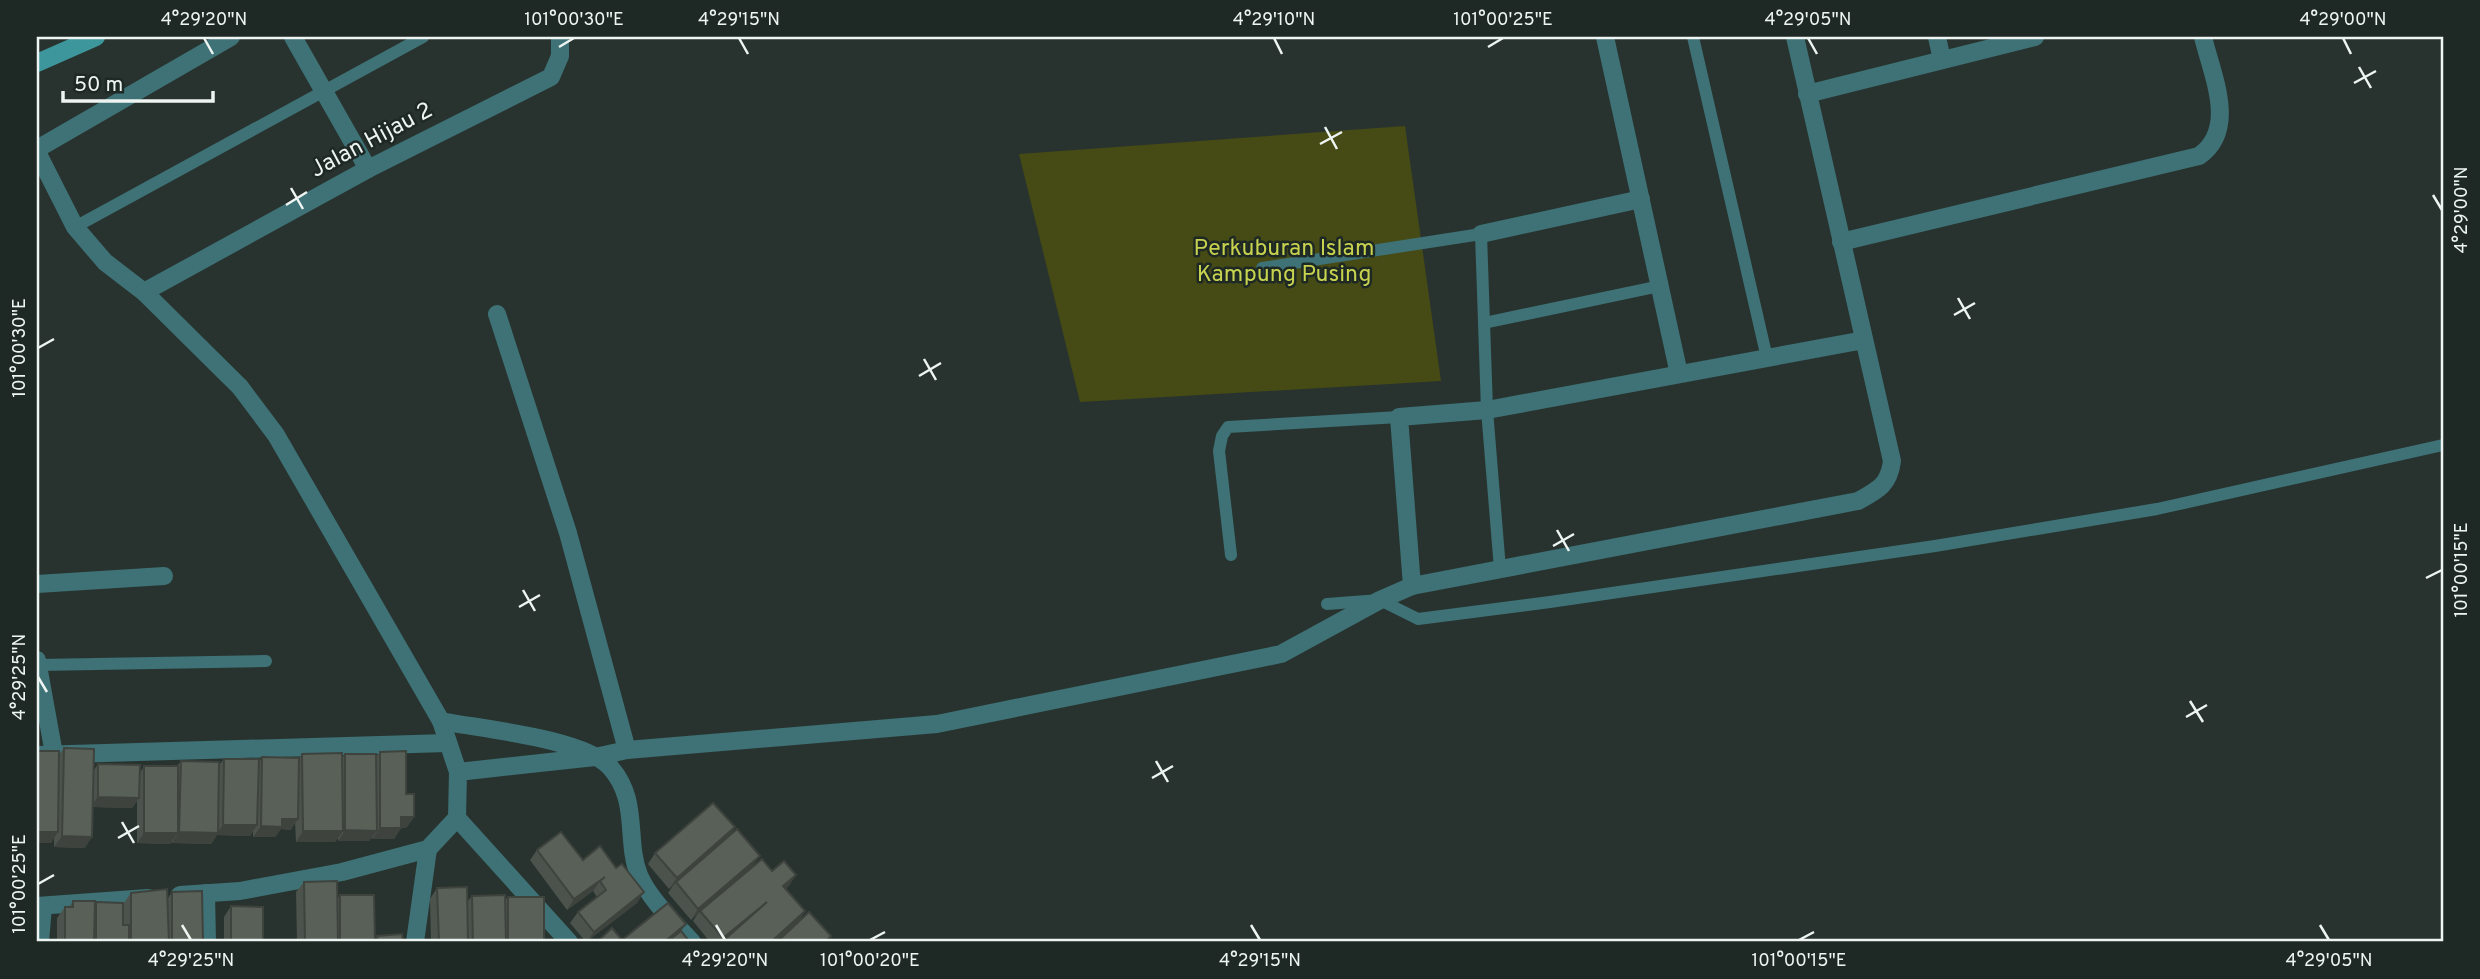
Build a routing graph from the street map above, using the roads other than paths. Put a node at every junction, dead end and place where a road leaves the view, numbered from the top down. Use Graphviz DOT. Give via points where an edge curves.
graph roads {
  1 [pos="96,37"];
  2 [pos="231,37"];
  3 [pos="293,37"];
  4 [pos="423,37"];
  5 [pos="561,37"];
  6 [pos="1605,37"];
  7 [pos="1693,37"];
  8 [pos="1796,37"];
  9 [pos="1937,37"];
  10 [pos="2035,37"];
  11 [pos="2203,37"];
  12 [pos="38,60"];
  13 [pos="1942,60"];
  14 [pos="323,91"];
  15 [pos="1807,94"];
  16 [pos="37,150"];
  17 [pos="368,169"];
  18 [pos="1641,199"];
  19 [pos="75,227"];
  20 [pos="1481,234"];
  21 [pos="1841,242"];
  22 [pos="1262,268"];
  23 [pos="1660,286"];
  24 [pos="144,292"];
  25 [pos="497,314"];
  26 [pos="1484,323"];
  27 [pos="1864,340"];
  28 [pos="1767,358"];
  29 [pos="1679,374"];
  30 [pos="1487,410"];
  31 [pos="1399,417"];
  32 [pos="2443,445"];
  33 [pos="1230,555"];
  34 [pos="1500,569"];
  35 [pos="164,576"];
  36 [pos="37,584"];
  37 [pos="1412,586"];
  38 [pos="1380,600"];
  39 [pos="1327,604"];
  40 [pos="37,660"];
  41 [pos="266,661"];
  42 [pos="38,665"];
  43 [pos="441,721"];
  44 [pos="447,743"];
  45 [pos="627,750"];
  46 [pos="45,755"];
  47 [pos="595,757"];
  48 [pos="458,772"];
  49 [pos="457,818"];
  50 [pos="428,849"];
  51 [pos="206,893"];
  52 [pos="40,906"];
  53 [pos="40,942"];
  54 [pos="207,942"];
  55 [pos="415,942"];
  56 [pos="569,942"];
  57 [pos="692,942"];
  1 -- 12 [label="main road"];
  2 -- 16 [label="street"];
  3 -- 14 [label="street"];
  4 -- 14 [label="lane"];
  5 -- 17 [label="street, Jalan Hijau 2" via="560,56 551,77"];
  6 -- 18 [label="street"];
  7 -- 28 [label="lane"];
  8 -- 15 [label="street"];
  9 -- 13 [label="street"];
  10 -- 13 [label="street"];
  11 -- 21 [label="street" via="2221,127 2209,149 2199,156"];
  13 -- 15 [label="street"];
  14 -- 17 [label="street"];
  14 -- 19 [label="lane"];
  15 -- 21 [label="street"];
  16 -- 19 [label="street"];
  17 -- 24 [label="street, Jalan Hijau 2"];
  18 -- 20 [label="street"];
  18 -- 23 [label="street"];
  19 -- 24 [label="street" via="105,262"];
  20 -- 22 [label="lane"];
  20 -- 26 [label="lane"];
  21 -- 27 [label="street"];
  23 -- 26 [label="lane"];
  23 -- 29 [label="street"];
  24 -- 43 [label="street" via="240,387 276,435"];
  25 -- 45 [label="street" via="568,533"];
  26 -- 30 [label="lane"];
  27 -- 28 [label="street"];
  27 -- 34 [label="street" via="1892,461 1882,488 1858,501"];
  28 -- 29 [label="street"];
  29 -- 30 [label="street"];
  30 -- 31 [label="street"];
  30 -- 34 [label="lane"];
  31 -- 33 [label="lane" via="1228,427 1219,451"];
  31 -- 37 [label="street"];
  32 -- 38 [label="lane" via="2157,509 1935,546 1418,620"];
  34 -- 37 [label="street"];
  35 -- 36 [label="street"];
  37 -- 38 [label="street"];
  38 -- 39 [label="lane"];
  38 -- 45 [label="street" via="1281,653 937,724"];
  40 -- 42 [label="street"];
  41 -- 42 [label="lane"];
  42 -- 46 [label="street"];
  43 -- 44 [label="street"];
  43 -- 47 [label="street" via="562,743"];
  44 -- 46 [label="street"];
  44 -- 48 [label="street"];
  45 -- 47 [label="street"];
  47 -- 48 [label="street"];
  47 -- 57 [label="street" via="610,767 631,811 639,874"];
  48 -- 49 [label="street"];
  49 -- 50 [label="street"];
  49 -- 56 [label="street"];
  50 -- 51 [label="street" via="342,872"];
  50 -- 55 [label="street"];
  51 -- 52 [label="street"];
  51 -- 54 [label="street"];
  52 -- 53 [label="street"];
}
